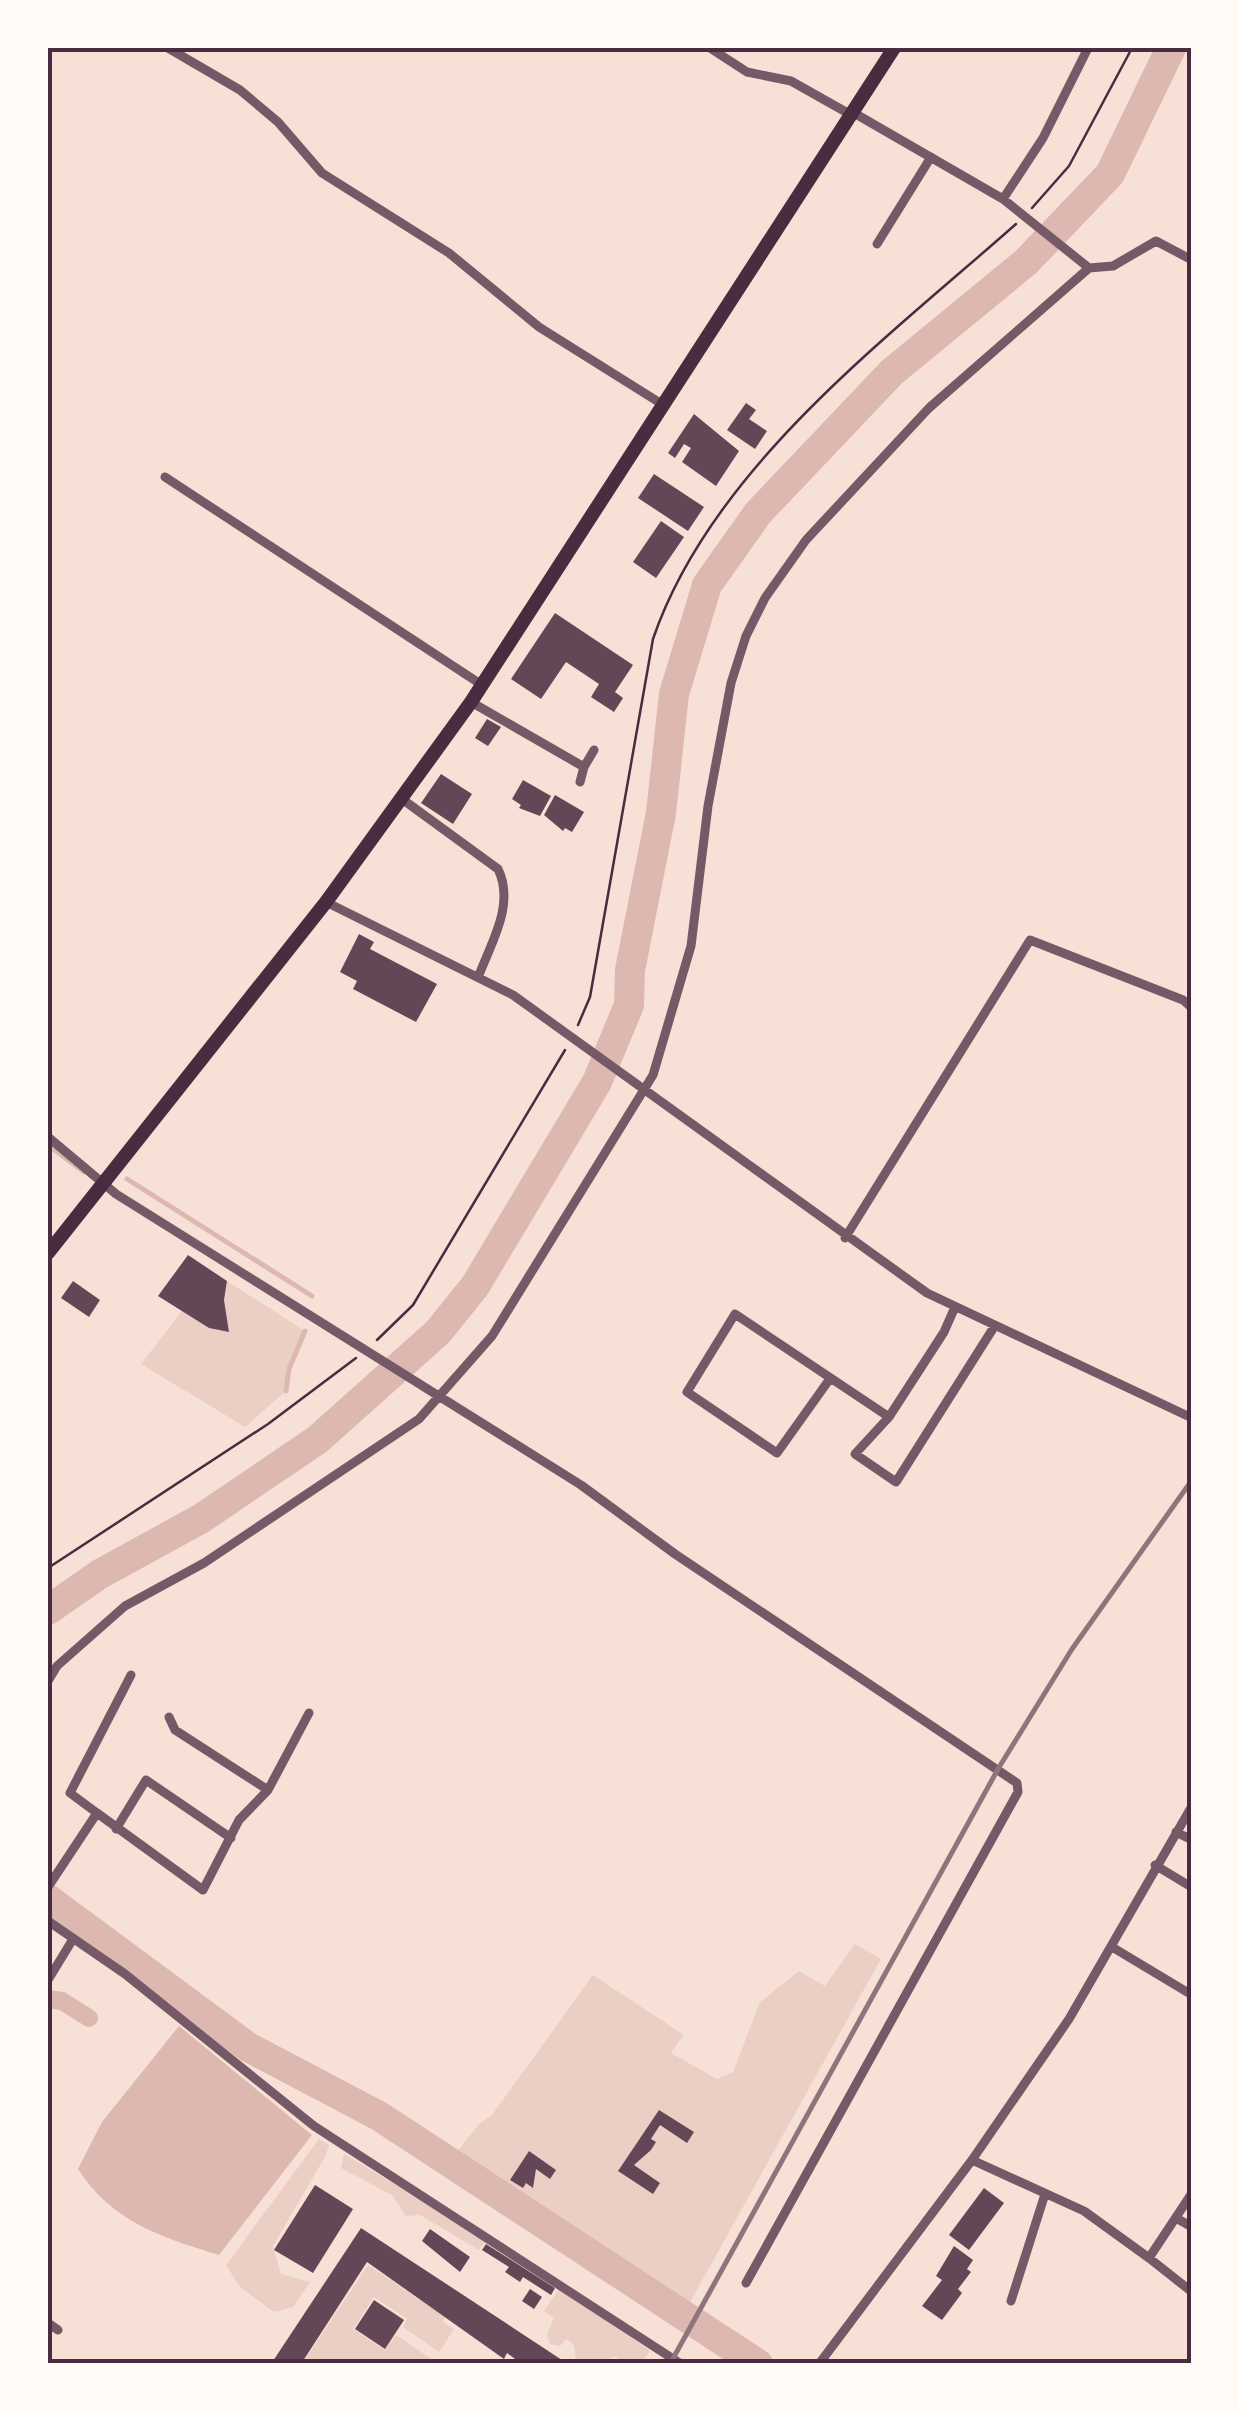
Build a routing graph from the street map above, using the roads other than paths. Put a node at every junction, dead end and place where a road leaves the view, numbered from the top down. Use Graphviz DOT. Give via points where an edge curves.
graph roads {
  1 [pos="168,48"];
  2 [pos="710,48"];
  3 [pos="734,48"];
  4 [pos="894,48"];
  5 [pos="1088,48"];
  6 [pos="728,61"];
  7 [pos="854,114"];
  8 [pos="930,157"];
  9 [pos="1003,199"];
  10 [pos="876,244"];
  11 [pos="1192,260"];
  12 [pos="1090,268"];
  13 [pos="665,406"];
  14 [pos="165,477"];
  15 [pos="482,684"];
  16 [pos="470,702"];
  17 [pos="594,750"];
  18 [pos="584,767"];
  19 [pos="580,782"];
  20 [pos="402,798"];
  21 [pos="326,902"];
  22 [pos="480,975"];
  23 [pos="1192,1008"];
  24 [pos="644,1090"];
  25 [pos="48,1137"];
  26 [pos="101,1181"];
  27 [pos="846,1238"];
  28 [pos="48,1252"];
  29 [pos="955,1308"];
  30 [pos="994,1327"];
  31 [pos="829,1380"];
  32 [pos="440,1396"];
  33 [pos="890,1418"];
  34 [pos="1192,1418"];
  35 [pos="131,1675"];
  36 [pos="48,1681"];
  37 [pos="309,1713"];
  38 [pos="169,1717"];
  39 [pos="268,1790"];
  40 [pos="1192,1806"];
  41 [pos="97,1814"];
  42 [pos="116,1828"];
  43 [pos="1176,1832"];
  44 [pos="231,1838"];
  45 [pos="1192,1840"];
  46 [pos="1155,1865"];
  47 [pos="48,1884"];
  48 [pos="1188,1885"];
  49 [pos="48,1921"];
  50 [pos="73,1938"];
  51 [pos="1112,1947"];
  52 [pos="48,1980"];
  53 [pos="1192,1996"];
  54 [pos="972,2160"];
  55 [pos="1192,2193"];
  56 [pos="1045,2194"];
  57 [pos="1176,2218"];
  58 [pos="1192,2227"];
  59 [pos="1148,2258"];
  60 [pos="746,2283"];
  61 [pos="1192,2292"];
  62 [pos="1011,2300"];
  63 [pos="48,2323"];
  64 [pos="58,2330"];
  65 [pos="681,2364"];
  66 [pos="819,2364"];
  1 -- 13 [label="street" via="240,90 322,174 450,253 539,327"];
  2 -- 6 [label="street"];
  3 -- 6 [label="street"];
  4 -- 7 [label="main road"];
  5 -- 9 [label="street"];
  6 -- 7 [label="street" via="746,72 792,81"];
  7 -- 8 [label="street"];
  7 -- 13 [label="main road"];
  8 -- 9 [label="street"];
  8 -- 10 [label="street"];
  9 -- 12 [label="street"];
  11 -- 12 [label="street" via="1156,242 1113,266"];
  12 -- 24 [label="street" via="929,408 806,540 764,598 731,683 691,946"];
  13 -- 15 [label="main road"];
  14 -- 15 [label="street"];
  15 -- 16 [label="main road"];
  16 -- 18 [label="street"];
  16 -- 20 [label="main road"];
  17 -- 18 [label="street"];
  18 -- 19 [label="street"];
  20 -- 21 [label="main road"];
  20 -- 22 [label="street" via="498,869 506,885"];
  21 -- 22 [label="street"];
  21 -- 26 [label="main road"];
  22 -- 24 [label="street"];
  23 -- 27 [label="street" via="1030,940"];
  24 -- 27 [label="street"];
  24 -- 32 [label="street" via="492,1336"];
  25 -- 26 [label="street"];
  26 -- 28 [label="main road"];
  26 -- 32 [label="street"];
  27 -- 29 [label="street"];
  29 -- 30 [label="street"];
  29 -- 33 [label="street"];
  30 -- 33 [label="street" via="896,1482 855,1454"];
  30 -- 34 [label="street"];
  31 -- 31 [label="street" via="735,1314 687,1392 777,1453"];
  31 -- 33 [label="street"];
  32 -- 36 [label="street" via="392,1440 126,1606"];
  32 -- 60 [label="street" via="581,1484 1017,1783 1018,1792"];
  35 -- 41 [label="street" via="70,1793"];
  37 -- 39 [label="street"];
  38 -- 39 [label="street" via="174,1730"];
  39 -- 44 [label="street"];
  40 -- 43 [label="street"];
  41 -- 42 [label="street"];
  41 -- 47 [label="street"];
  42 -- 44 [label="street" via="146,1780"];
  42 -- 44 [label="street" via="203,1890"];
  43 -- 45 [label="street"];
  43 -- 46 [label="street"];
  46 -- 48 [label="street"];
  46 -- 51 [label="street"];
  49 -- 50 [label="street"];
  50 -- 52 [label="street"];
  50 -- 65 [label="street" via="314,2126"];
  51 -- 53 [label="street"];
  51 -- 54 [label="street"];
  54 -- 56 [label="street"];
  54 -- 66 [label="street"];
  55 -- 57 [label="street"];
  56 -- 59 [label="street" via="1084,2211"];
  56 -- 62 [label="street"];
  57 -- 58 [label="street"];
  57 -- 59 [label="street"];
  59 -- 61 [label="street"];
  63 -- 64 [label="street"];
}
